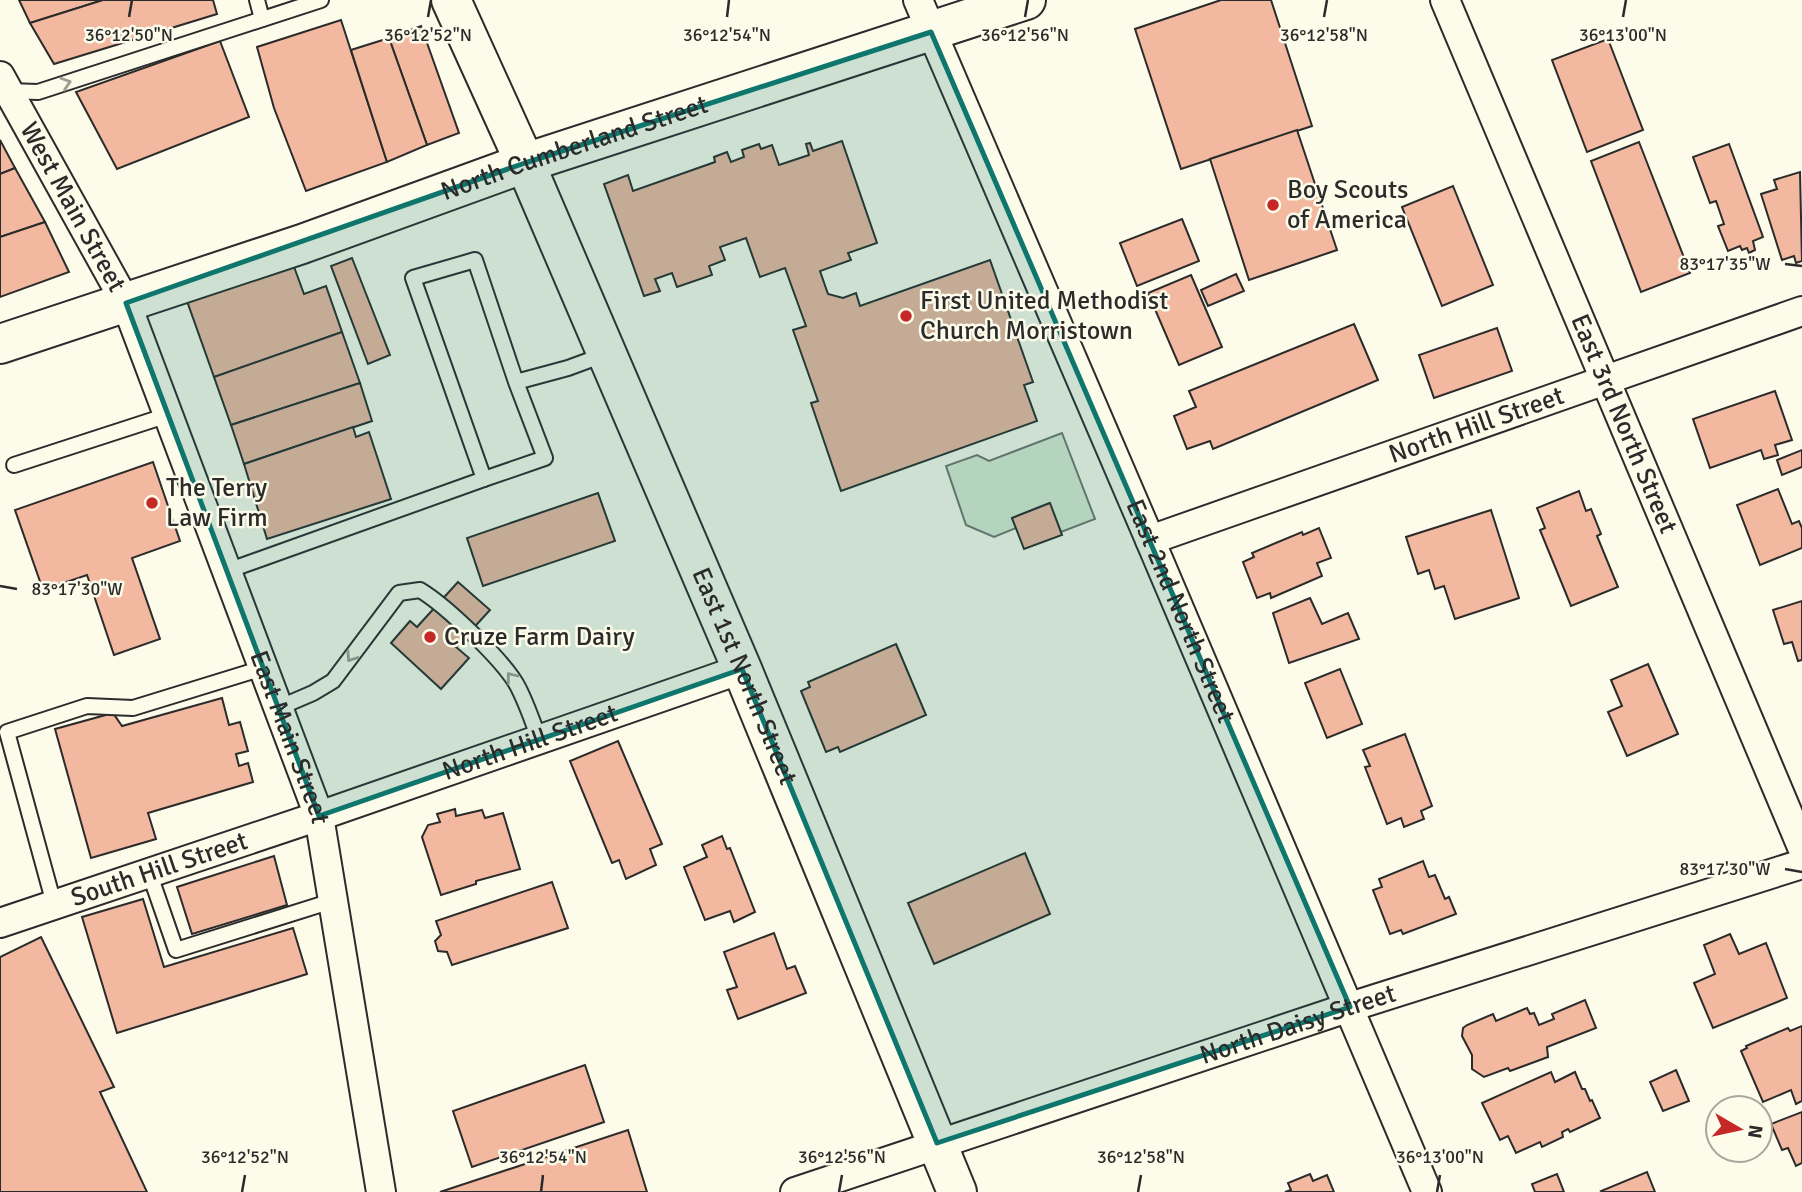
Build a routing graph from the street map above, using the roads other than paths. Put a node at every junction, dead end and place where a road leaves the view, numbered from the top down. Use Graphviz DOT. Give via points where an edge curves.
graph roads {
  1 [pos="257,0"];
  2 [pos="321,0"];
  3 [pos="451,0"];
  4 [pos="1026,0"];
  5 [pos="1445,0"];
  6 [pos="924,16"];
  7 [pos="262,19"];
  8 [pos="3,87"];
  9 [pos="525,163"];
  10 [pos="126,303"];
  11 [pos="1802,311"];
  12 [pos="0,344"];
  13 [pos="607,354"];
  14 [pos="1604,380"];
  15 [pos="516,382"];
  16 [pos="168,415"];
  17 [pos="14,466"];
  18 [pos="484,479"];
  19 [pos="1150,540"];
  20 [pos="227,571"];
  21 [pos="263,668"];
  22 [pos="742,669"];
  23 [pos="278,708"];
  24 [pos="539,739"];
  25 [pos="319,816"];
  26 [pos="1802,847"];
  27 [pos="1802,864"];
  28 [pos="149,872"];
  29 [pos="332,901"];
  30 [pos="54,904"];
  31 [pos="0,923"];
  32 [pos="1350,1007"];
  33 [pos="937,1143"];
  34 [pos="381,1192"];
  35 [pos="795,1192"];
  36 [pos="957,1192"];
  37 [pos="1427,1192"];
  1 -- 7 [label="lane"];
  2 -- 7 [label="lane"];
  3 -- 9 [label="main road, East 1st North Street"];
  4 -- 6 [label="main road, North Cumberland Street"];
  5 -- 14 [label="street, East 3rd North Street"];
  6 -- 9 [label="main road, North Cumberland Street"];
  6 -- 19 [label="street, East 2nd North Street"];
  8 -- 7 [label="lane, one-way" via="38,92"];
  8 -- 10 [label="street, West Main Street"];
  9 -- 10 [label="main road, North Cumberland Street"];
  9 -- 13 [label="main road, East 1st North Street"];
  10 -- 12 [label="main road, North Cumberland Street"];
  10 -- 16 [label="street, East Main Street"];
  11 -- 14 [label="street, North Hill Street"];
  13 -- 15 [label="lane"];
  13 -- 22 [label="main road, East 1st North Street"];
  14 -- 19 [label="street, North Hill Street"];
  14 -- 26 [label="street, East 3rd North Street"];
  15 -- 18 [label="lane" via="545,458"];
  15 -- 18 [label="lane" via="475,260 413,278"];
  16 -- 17 [label="lane"];
  16 -- 20 [label="street, East Main Street"];
  18 -- 20 [label="lane"];
  19 -- 32 [label="street, East 2nd North Street"];
  20 -- 21 [label="street, East Main Street"];
  21 -- 23 [label="street, East Main Street"];
  21 -- 30 [label="lane" via="133,708 87,706 7,732"];
  22 -- 24 [label="street, North Hill Street"];
  22 -- 33 [label="main road, East 1st North Street"];
  24 -- 23 [label="lane, one-way" via="518,687 502,666 420,590 399,593 327,686"];
  23 -- 25 [label="street, East Main Street"];
  24 -- 25 [label="street, North Hill Street"];
  25 -- 28 [label="street, South Hill Street"];
  25 -- 29 [label="street, East Main Street"];
  27 -- 32 [label="street, North Daisy Street"];
  28 -- 29 [label="lane" via="176,950"];
  28 -- 30 [label="street, South Hill Street"];
  29 -- 34 [label="street, East Main Street"];
  30 -- 31 [label="street, South Hill Street"];
  32 -- 33 [label="street, North Daisy Street"];
  32 -- 37 [label="street, East 2nd North Street"];
  33 -- 35 [label="street, North Daisy Street"];
  33 -- 36 [label="main road, East 1st North Street"];
}
